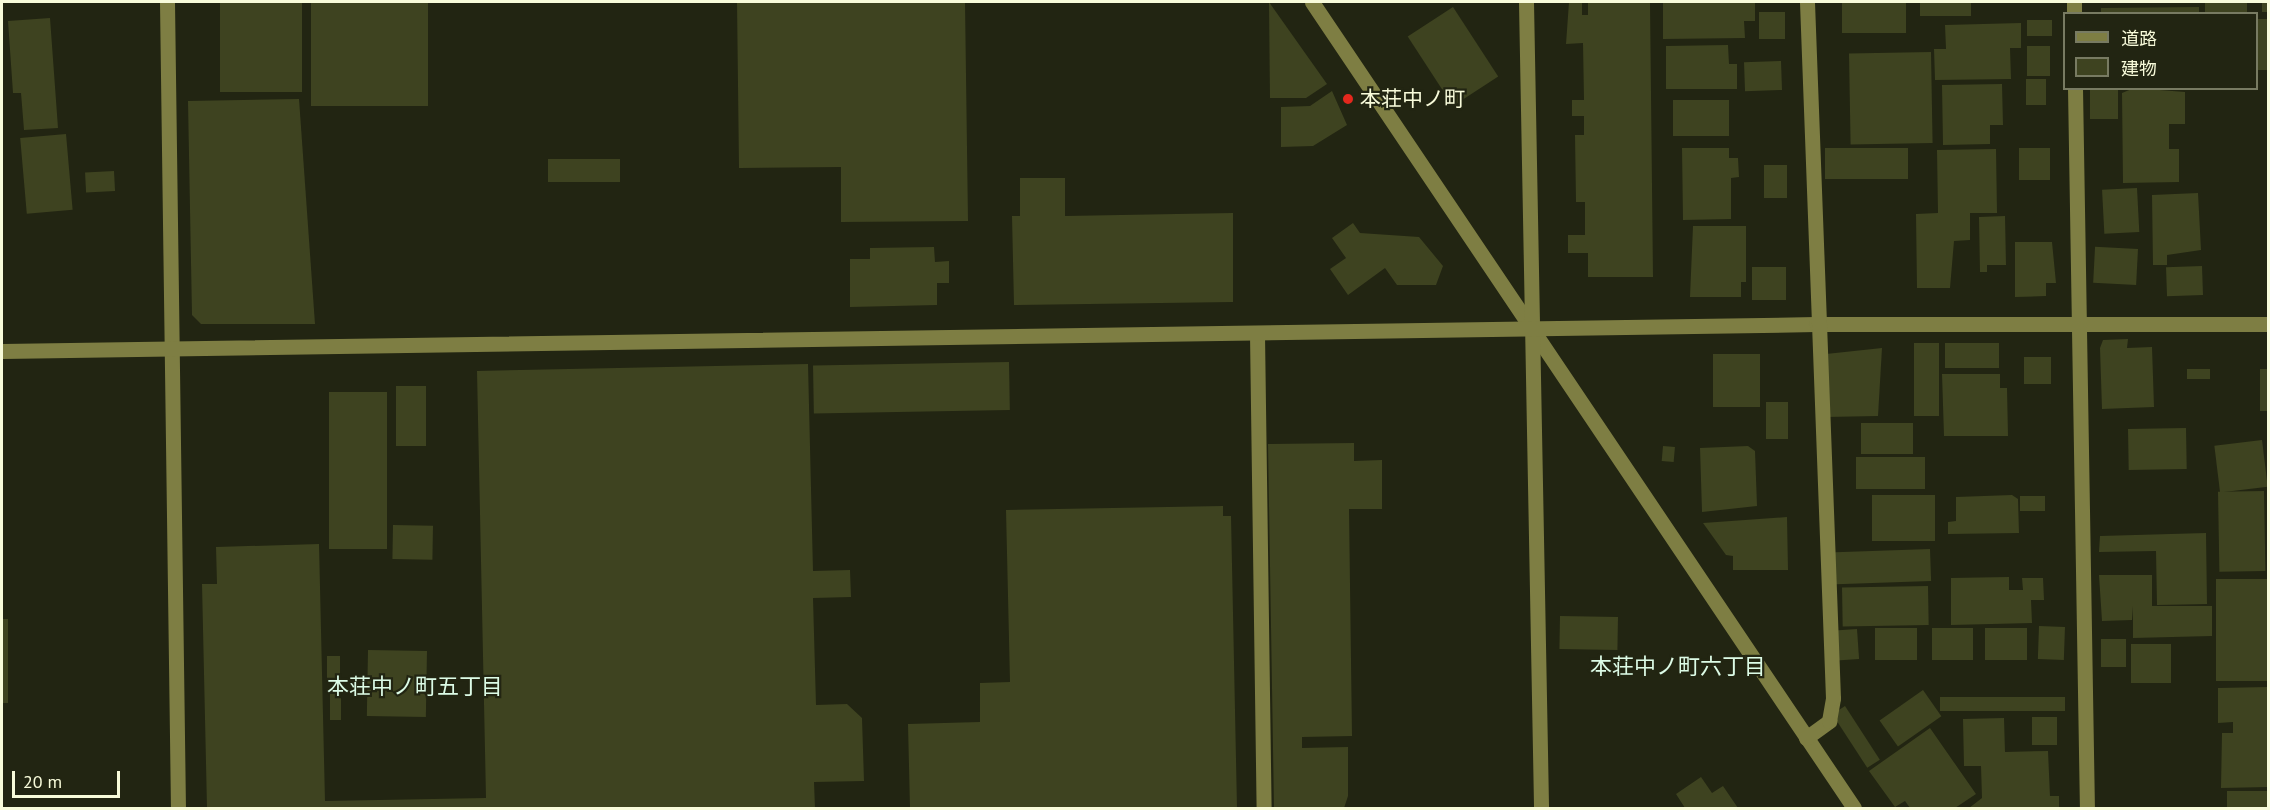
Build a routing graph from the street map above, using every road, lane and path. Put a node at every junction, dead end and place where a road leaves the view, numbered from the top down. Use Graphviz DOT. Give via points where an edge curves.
graph roads {
  1 [pos="167,2"];
  2 [pos="1312,2"];
  3 [pos="1526,2"];
  4 [pos="1807,2"];
  5 [pos="2075,90"];
  6 [pos="1816,324"];
  7 [pos="2078,324"];
  8 [pos="2268,324"];
  9 [pos="1533,330"];
  10 [pos="1257,334"];
  11 [pos="171,348"];
  12 [pos="2,351"];
  13 [pos="1806,738"];
  14 [pos="178,808"];
  15 [pos="1264,808"];
  16 [pos="1541,808"];
  17 [pos="1854,808"];
  18 [pos="2087,808"];
  1 -- 11 [label="street"];
  2 -- 9 [label="street"];
  3 -- 9 [label="street"];
  4 -- 6 [label="street"];
  5 -- 7 [label="street"];
  6 -- 7 [label="street"];
  6 -- 9 [label="street"];
  6 -- 13 [label="street" via="1833,698 1829,721"];
  7 -- 8 [label="street"];
  7 -- 18 [label="street"];
  9 -- 10 [label="street"];
  9 -- 13 [label="street"];
  9 -- 16 [label="street"];
  10 -- 11 [label="street"];
  10 -- 15 [label="street"];
  11 -- 12 [label="street"];
  11 -- 14 [label="street"];
  13 -- 17 [label="street"];
}
